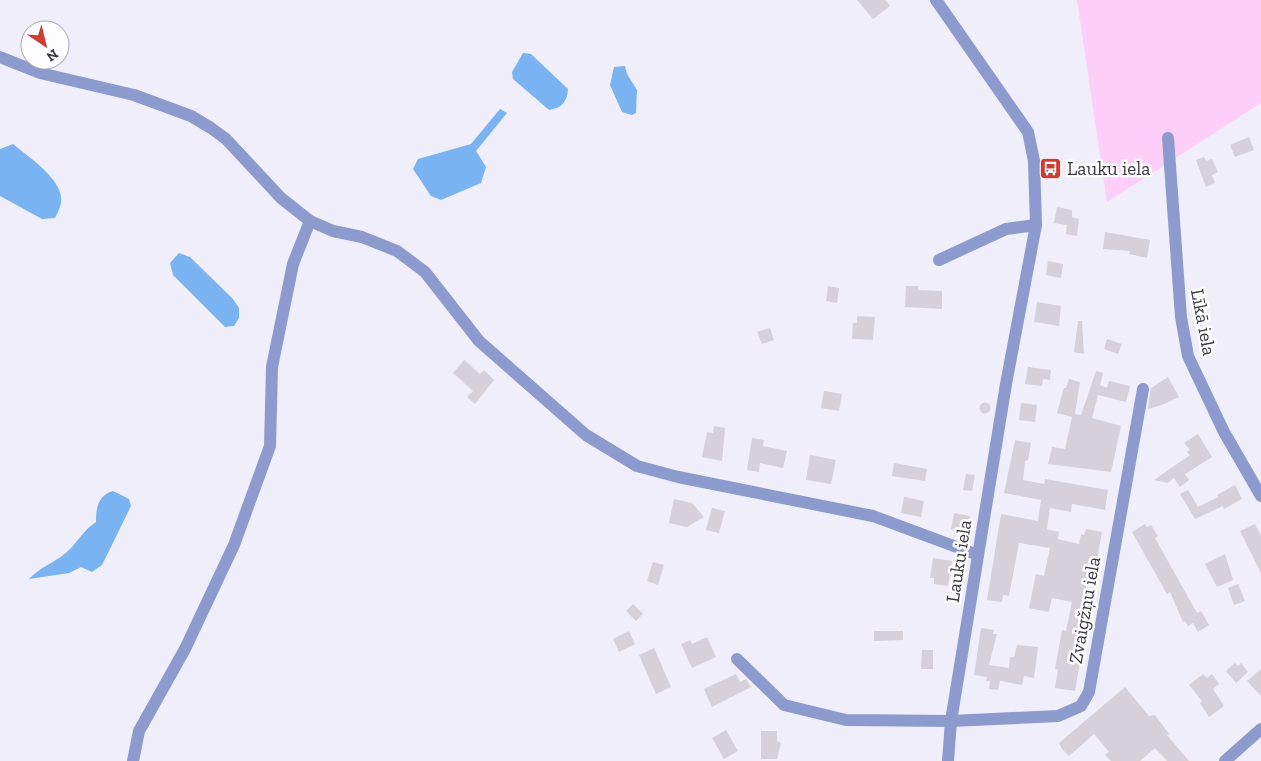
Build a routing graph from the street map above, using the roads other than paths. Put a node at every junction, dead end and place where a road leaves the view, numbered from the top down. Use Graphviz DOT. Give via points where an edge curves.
graph roads {
  1 [pos="936,0"];
  2 [pos="0,57"];
  3 [pos="1168,138"];
  4 [pos="310,221"];
  5 [pos="1036,225"];
  6 [pos="939,260"];
  7 [pos="1143,389"];
  8 [pos="1261,496"];
  9 [pos="978,555"];
  10 [pos="737,659"];
  11 [pos="951,721"];
  12 [pos="1261,729"];
  13 [pos="133,761"];
  14 [pos="948,761"];
  15 [pos="1225,761"];
  1 -- 5 [label="street, Lauku iela" via="1028,132 1034,161"];
  2 -- 4 [label="street" via="40,73 134,95 191,116 226,139 281,198"];
  3 -- 8 [label="street, Līkā iela" via="1181,317 1188,356 1224,432"];
  4 -- 9 [label="street" via="396,251 424,272 479,341 586,435 637,466 873,516"];
  4 -- 13 [label="street" via="294,264 272,366 270,446 234,545 185,649 139,731"];
  5 -- 6 [label="street" via="1006,229"];
  5 -- 9 [label="street, Lauku iela"];
  7 -- 11 [label="street, Zvaigžņu iela" via="1089,692 1081,706 1058,716"];
  9 -- 11 [label="street, Lauku iela"];
  10 -- 11 [label="street, Zvaigžņu iela" via="784,705 846,720"];
  11 -- 14 [label="street, Lauku iela"];
  12 -- 15 [label="street"];
}
